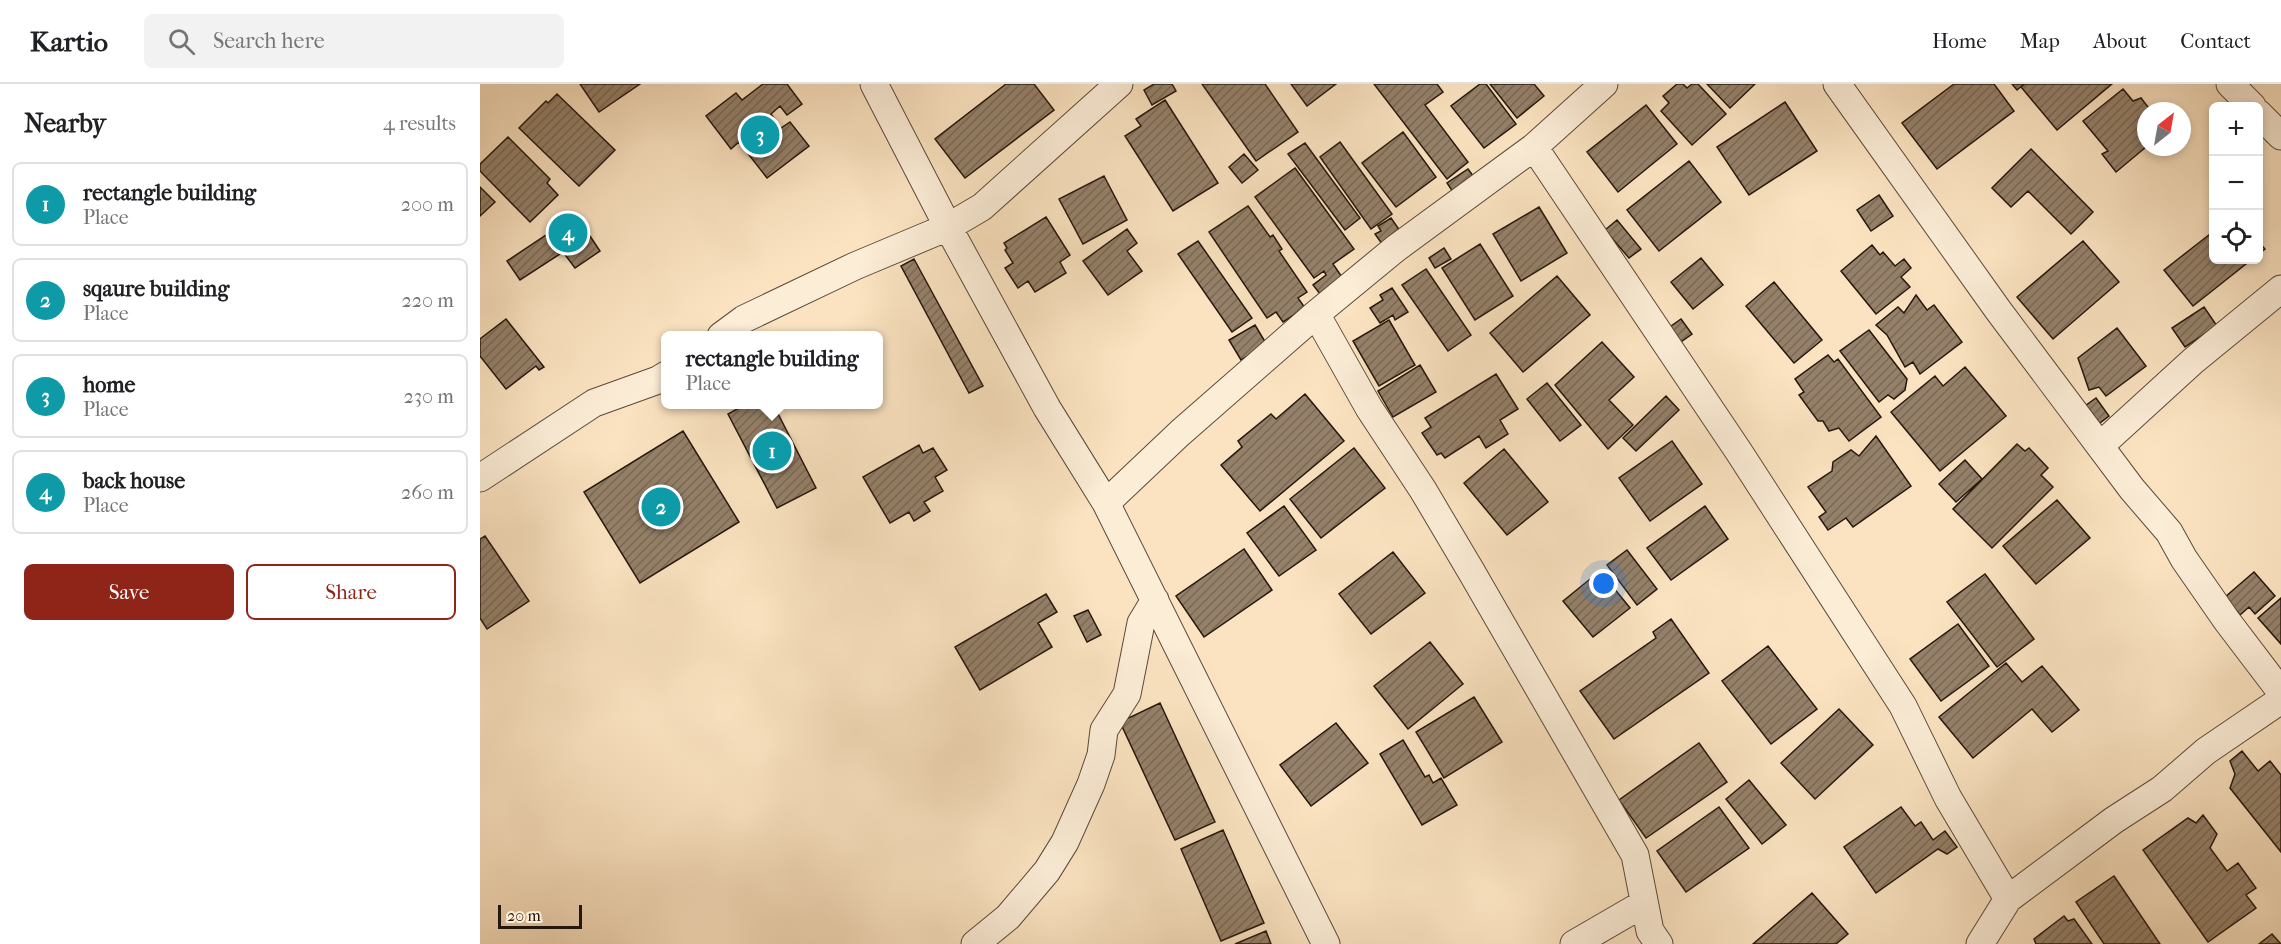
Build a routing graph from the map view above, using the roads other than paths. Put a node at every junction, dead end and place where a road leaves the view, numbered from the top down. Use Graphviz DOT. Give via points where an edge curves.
graph roads {
  1 [pos="874,84"];
  2 [pos="1119,84"];
  3 [pos="1604,84"];
  4 [pos="1837,84"];
  5 [pos="2230,84"];
  6 [pos="2248,102"];
  7 [pos="2263,117"];
  8 [pos="2281,136"];
  9 [pos="1534,147"];
  10 [pos="948,227"];
  11 [pos="2281,289"];
  12 [pos="1316,314"];
  13 [pos="728,331"];
  14 [pos="661,378"];
  15 [pos="2101,445"];
  16 [pos="480,478"];
  17 [pos="1106,503"];
  18 [pos="1155,600"];
  19 [pos="2281,692"];
  20 [pos="2281,700"];
  21 [pos="2008,899"];
  22 [pos="1643,904"];
  23 [pos="975,944"];
  24 [pos="1326,944"];
  25 [pos="1574,944"];
  26 [pos="1659,944"];
  27 [pos="1980,944"];
  1 -- 10 [label="street"];
  2 -- 10 [label="street" via="982,207"];
  3 -- 9 [label="street"];
  4 -- 15 [label="street" via="1998,310"];
  5 -- 6 [label="street"];
  7 -- 8 [label="street"];
  9 -- 12 [label="street" via="1395,249"];
  9 -- 21 [label="street" via="1739,452 1903,706 1948,798"];
  10 -- 13 [label="street" via="855,266"];
  10 -- 17 [label="street" via="1047,408"];
  11 -- 15 [label="street" via="2193,361"];
  12 -- 17 [label="street"];
  12 -- 22 [label="street" via="1369,408 1471,570 1635,855"];
  14 -- 16 [label="street" via="594,403"];
  15 -- 19 [label="street" via="2169,532 2227,621"];
  17 -- 18 [label="street"];
  18 -- 23 [label="street" via="1141,623 1127,694 1104,730 1095,774 1065,842 1047,871 1008,917"];
  18 -- 24 [label="street"];
  20 -- 21 [label="street"];
  21 -- 27 [label="street"];
  22 -- 25 [label="street"];
  22 -- 26 [label="street" via="1650,931"];
}
